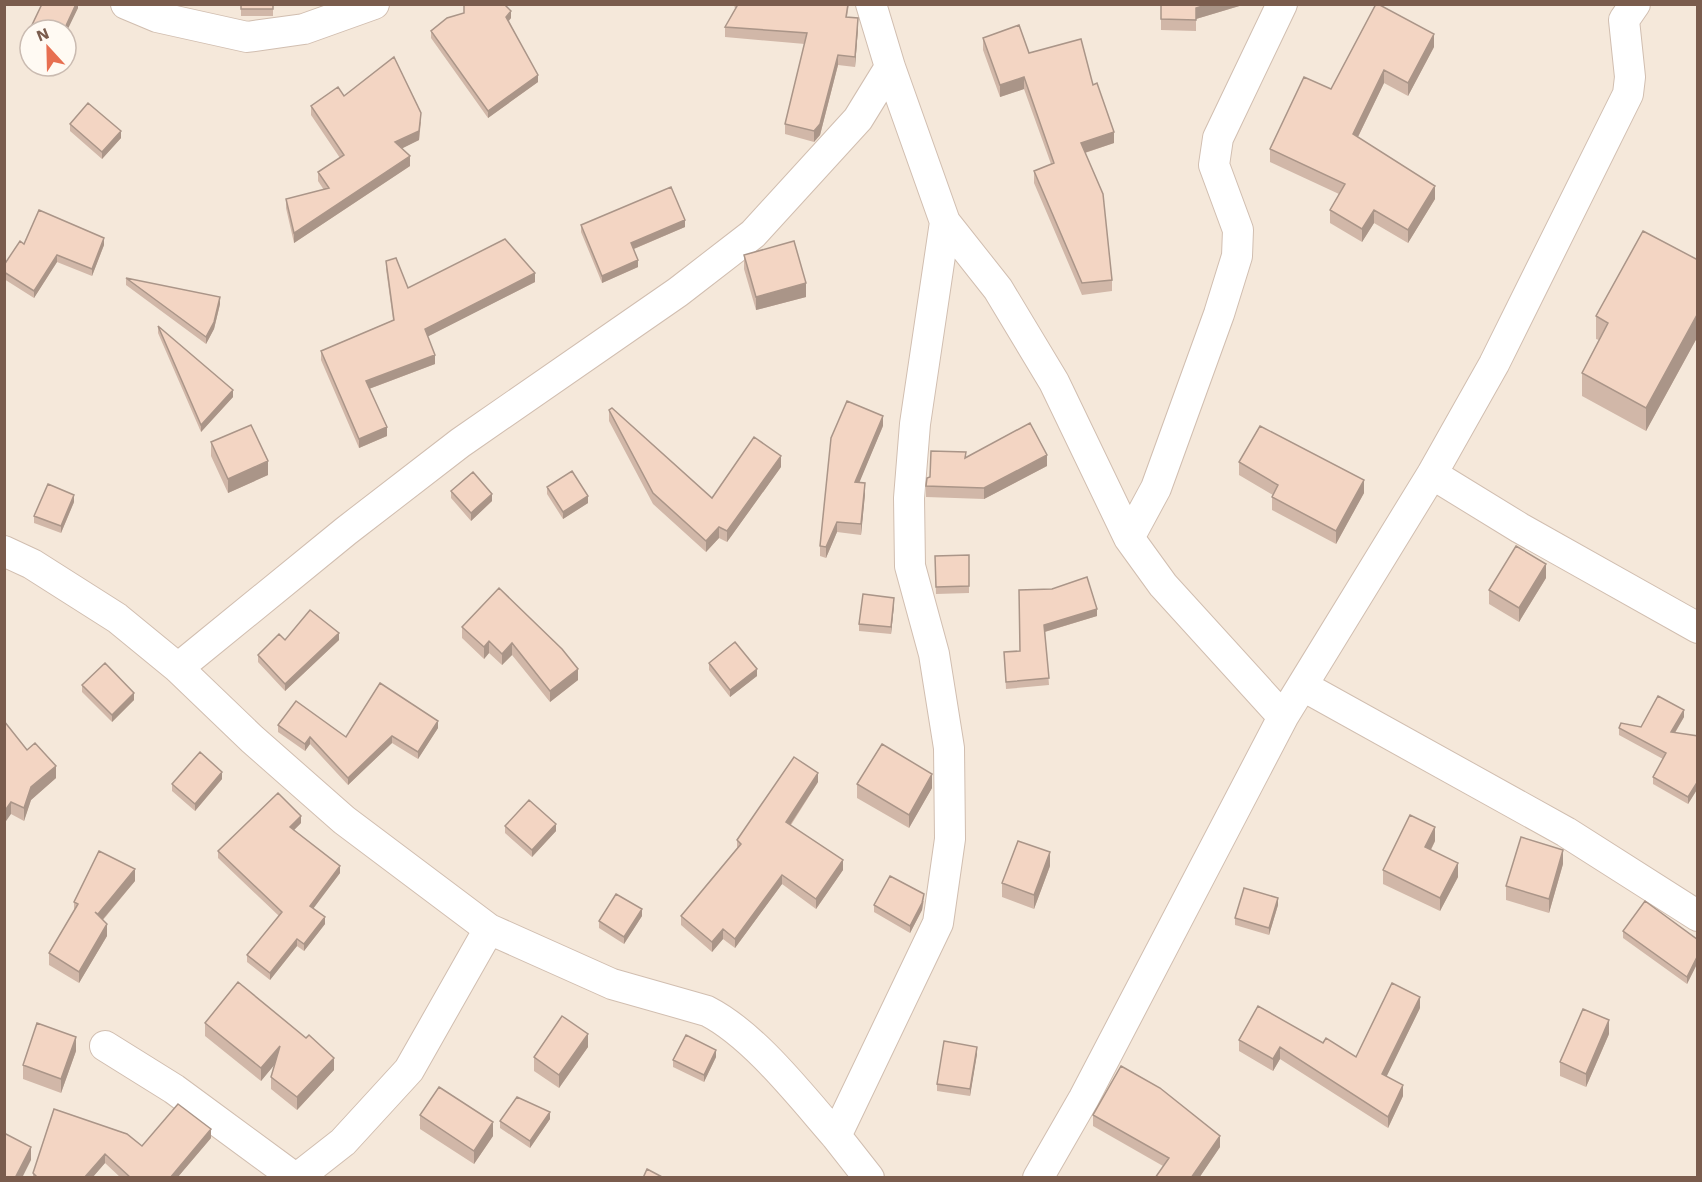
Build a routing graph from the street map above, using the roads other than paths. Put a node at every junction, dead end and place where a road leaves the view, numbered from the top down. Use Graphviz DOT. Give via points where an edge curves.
graph roads {
  1 [pos="126,4"];
  2 [pos="374,4"];
  3 [pos="871,4"];
  4 [pos="1282,4"];
  5 [pos="1622,10"];
  6 [pos="890,67"];
  7 [pos="945,222"];
  8 [pos="1432,474"];
  9 [pos="1129,538"];
  10 [pos="4,551"];
  11 [pos="1698,628"];
  12 [pos="178,668"];
  13 [pos="1303,686"];
  14 [pos="1283,717"];
  15 [pos="1698,916"];
  16 [pos="489,930"];
  17 [pos="105,1046"];
  18 [pos="836,1136"];
  19 [pos="296,1178"];
  20 [pos="869,1178"];
  21 [pos="1038,1178"];
  1 -- 2 [label="street" via="157,17 247,37 304,29"];
  3 -- 6 [label="street"];
  4 -- 9 [label="street" via="1218,138 1215,152 1218,180 1238,230 1237,256 1156,488"];
  5 -- 8 [label="street" via="1630,76 1628,94 1494,364"];
  6 -- 7 [label="street"];
  6 -- 12 [label="street" via="858,119 753,234 678,292 460,443"];
  7 -- 9 [label="street" via="998,289 1054,382"];
  7 -- 18 [label="street" via="915,424 909,498 910,566 934,654 949,748 950,839 938,923"];
  8 -- 11 [label="street"];
  8 -- 13 [label="street"];
  9 -- 14 [label="street" via="1163,585"];
  10 -- 12 [label="street" via="32,564 117,618"];
  12 -- 16 [label="street" via="344,820"];
  13 -- 14 [label="street"];
  13 -- 15 [label="street" via="1566,832"];
  14 -- 21 [label="street" via="1084,1098"];
  16 -- 18 [label="street" via="612,984 721,1018 795,1089"];
  16 -- 19 [label="street" via="409,1070 343,1142"];
  17 -- 19 [label="street" via="174,1089"];
  18 -- 20 [label="street"];
}
